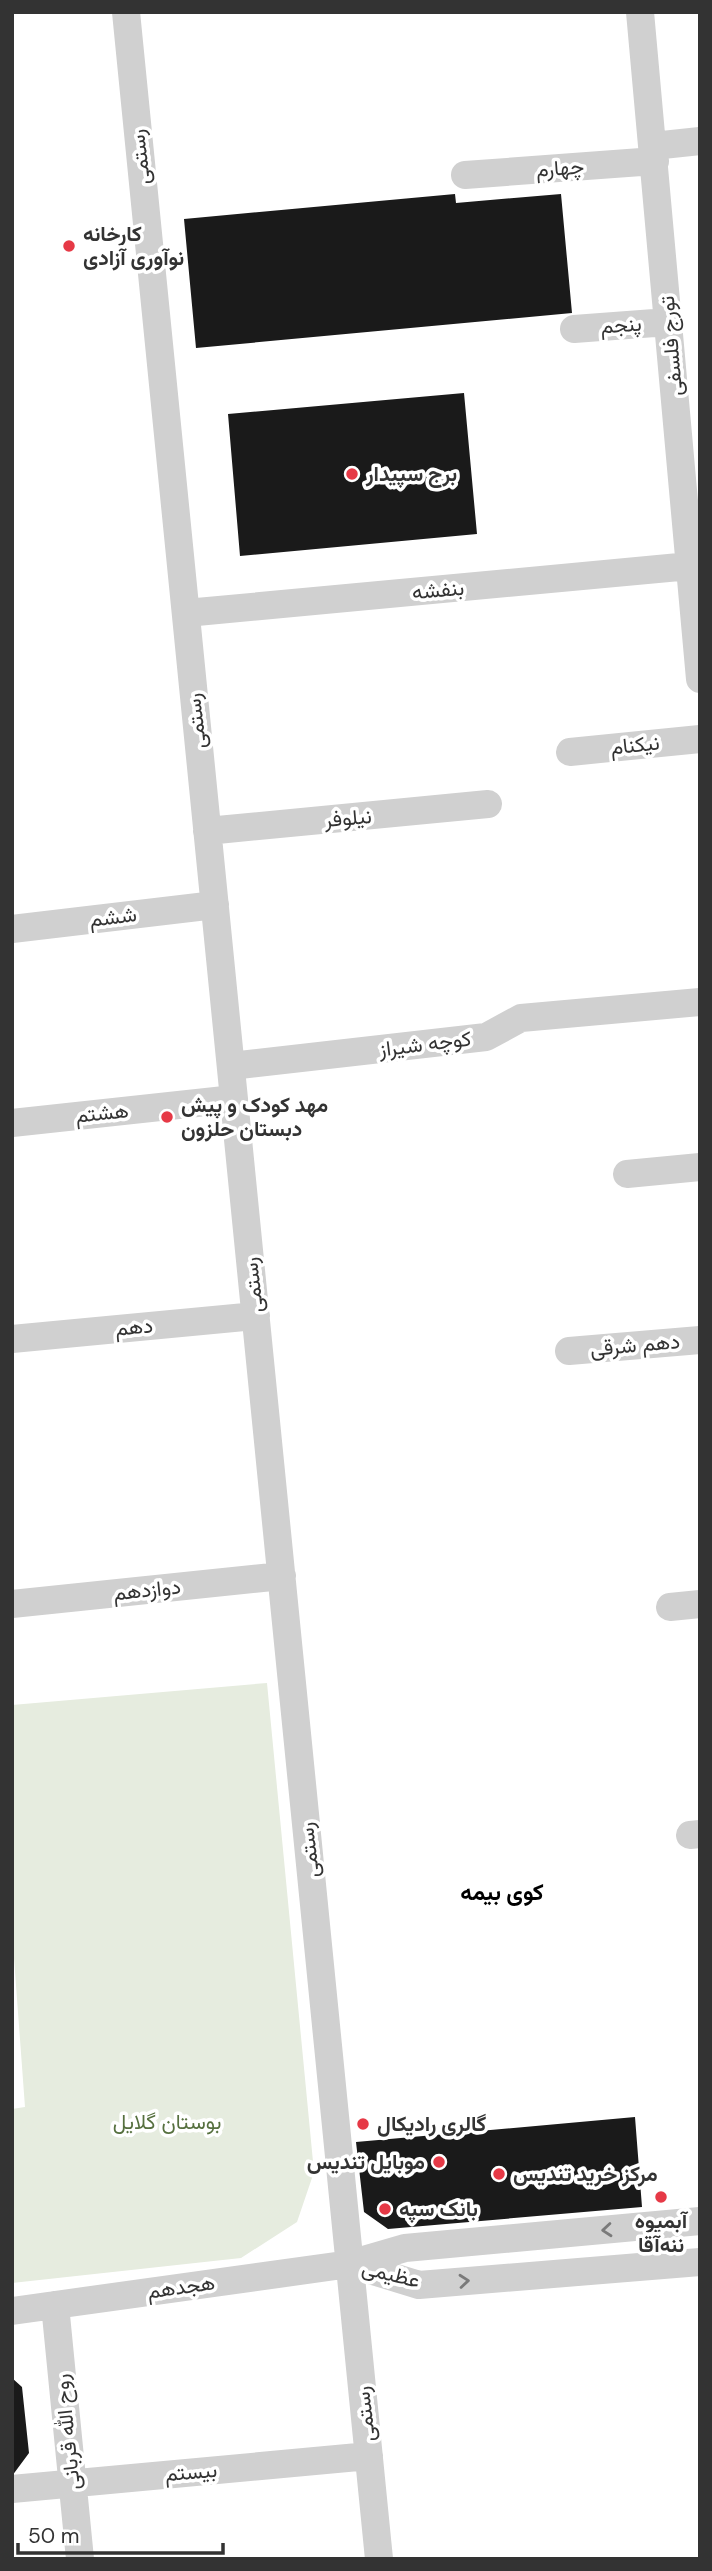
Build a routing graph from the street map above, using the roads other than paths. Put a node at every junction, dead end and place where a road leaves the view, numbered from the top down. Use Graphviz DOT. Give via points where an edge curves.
graph roads {
  1 [pos="125,12"];
  2 [pos="640,12"];
  3 [pos="700,141"];
  4 [pos="654,153"];
  5 [pos="464,175"];
  6 [pos="668,322"];
  7 [pos="574,329"];
  8 [pos="690,566"];
  9 [pos="186,613"];
  10 [pos="700,679"];
  11 [pos="700,739"];
  12 [pos="570,752"];
  13 [pos="488,804"];
  14 [pos="207,831"];
  15 [pos="215,905"];
  16 [pos="12,929"];
  17 [pos="700,1002"];
  18 [pos="231,1066"];
  19 [pos="234,1099"];
  20 [pos="12,1123"];
  21 [pos="700,1167"];
  22 [pos="627,1174"];
  23 [pos="256,1316"];
  24 [pos="12,1339"];
  25 [pos="700,1340"];
  26 [pos="569,1350"];
  27 [pos="282,1576"];
  28 [pos="12,1604"];
  29 [pos="700,1604"];
  30 [pos="670,1607"];
  31 [pos="700,2221"];
  32 [pos="700,2262"];
  33 [pos="350,2264"];
  34 [pos="55,2305"];
  35 [pos="12,2311"];
  36 [pos="369,2456"];
  37 [pos="73,2483"];
  38 [pos="12,2489"];
  39 [pos="80,2559"];
  40 [pos="379,2559"];
  1 -- 9 [label="street, رستمی"];
  2 -- 4 [label="street, تورج فلسفی"];
  3 -- 4 [label="street, چهارم"];
  4 -- 5 [label="street, چهارم"];
  4 -- 6 [label="street, تورج فلسفی"];
  6 -- 7 [label="street, پنجم"];
  6 -- 8 [label="street, تورج فلسفی"];
  8 -- 9 [label="street, بنفشه"];
  8 -- 10 [label="street, تورج فلسفی"];
  9 -- 14 [label="street, رستمی"];
  11 -- 12 [label="street, نیکنام"];
  13 -- 14 [label="street, نیلوفر"];
  14 -- 15 [label="street, رستمی"];
  15 -- 16 [label="street, ششم"];
  15 -- 18 [label="street, رستمی"];
  17 -- 18 [label="street, کوچه شیراز" via="521,1018 486,1037"];
  18 -- 19 [label="street, رستمی"];
  19 -- 20 [label="street, هشتم"];
  19 -- 23 [label="street, رستمی"];
  21 -- 22 [label="street"];
  23 -- 24 [label="street, دهم"];
  23 -- 27 [label="street, رستمی"];
  25 -- 26 [label="street, دهم شرقی"];
  27 -- 28 [label="street, دوازدهم"];
  27 -- 33 [label="street, رستمی"];
  29 -- 30 [label="street"];
  31 -- 33 [label="street, عظیمی, one-way" via="405,2248"];
  33 -- 32 [label="street, عظیمی, one-way" via="419,2285"];
  33 -- 34 [label="street, هجدهم"];
  33 -- 36 [label="street, رستمی"];
  34 -- 35 [label="street, هجدهم"];
  34 -- 37 [label="street, روح الله قربانی"];
  36 -- 37 [label="street, بیستم"];
  36 -- 40 [label="street, رستمی"];
  37 -- 38 [label="street, بیستم"];
  37 -- 39 [label="street, روح الله قربانی"];
}
